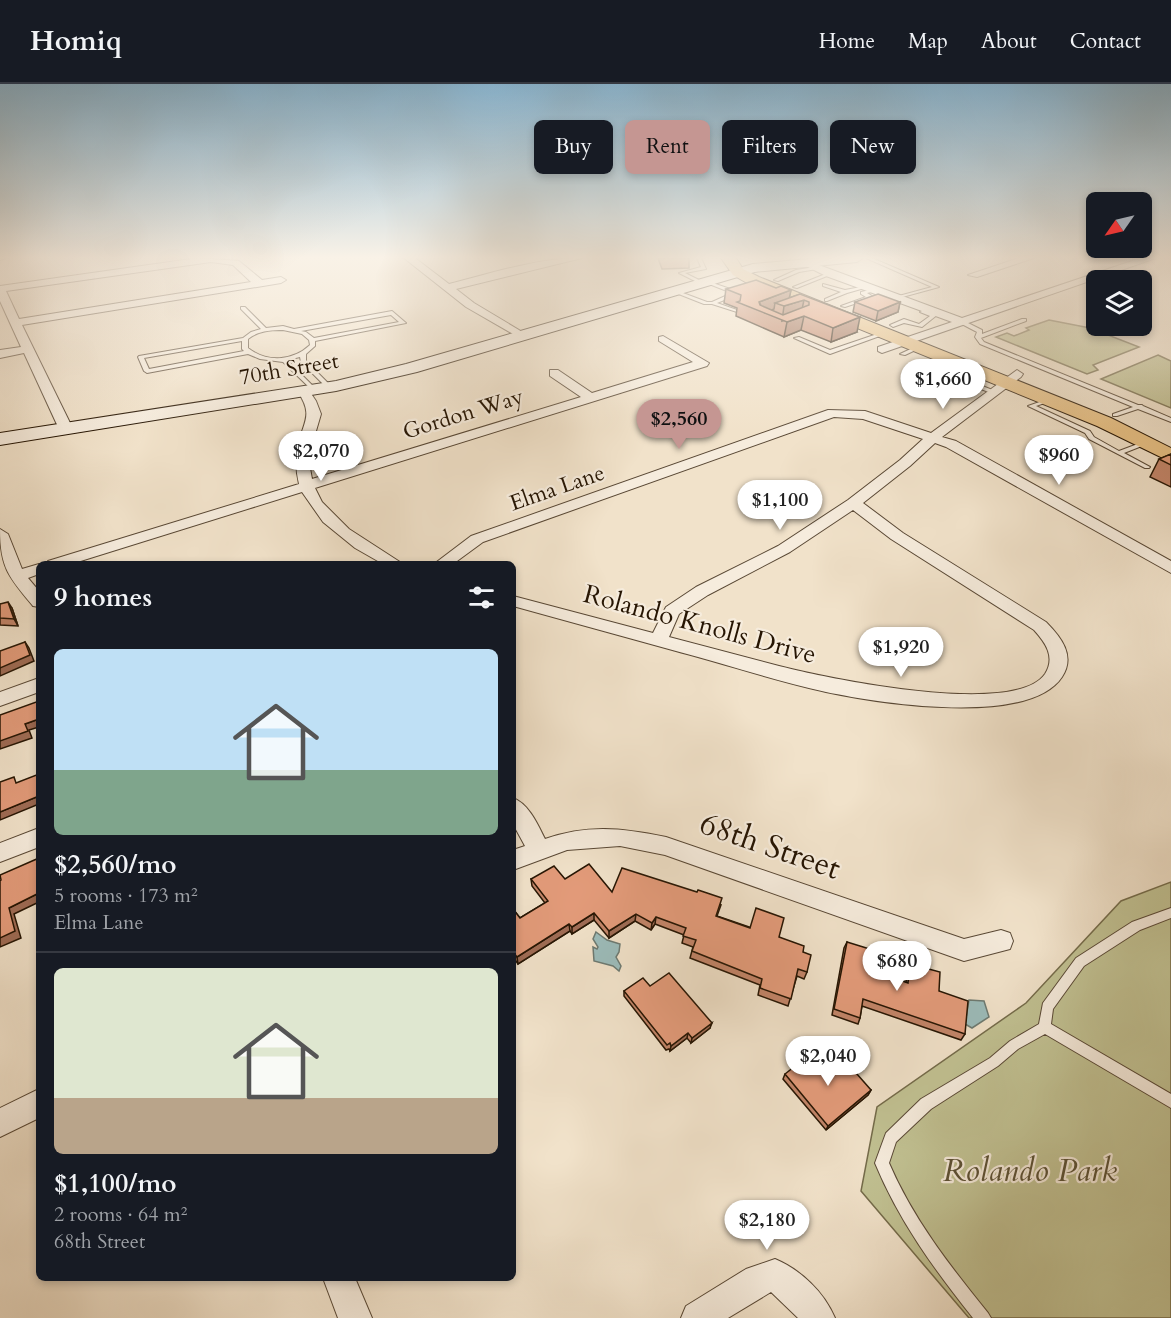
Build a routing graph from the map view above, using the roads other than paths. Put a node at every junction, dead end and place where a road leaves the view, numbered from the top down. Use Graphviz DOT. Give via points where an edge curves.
graph roads {
  1 [pos="11,316"];
  2 [pos="62,316"];
  3 [pos="251,316"];
  4 [pos="377,316"];
  5 [pos="395,316"];
  6 [pos="488,316"];
  7 [pos="588,316"];
  8 [pos="855,316"];
  9 [pos="933,316"];
  10 [pos="946,316"];
  11 [pos="976,316"];
  12 [pos="1024,320"];
  13 [pos="960,321"];
  14 [pos="16,323"];
  15 [pos="264,329"];
  16 [pos="296,330"];
  17 [pos="520,335"];
  18 [pos="978,337"];
  19 [pos="796,338"];
  20 [pos="245,339"];
  21 [pos="663,339"];
  22 [pos="312,340"];
  23 [pos="901,340"];
  24 [pos="28,349"];
  25 [pos="248,352"];
  26 [pos="303,353"];
  27 [pos="0,354"];
  28 [pos="275,359"];
  29 [pos="554,373"];
  30 [pos="1006,383"];
  31 [pos="316,390"];
  32 [pos="591,398"];
  33 [pos="1050,400"];
  34 [pos="1140,406"];
  35 [pos="1115,415"];
  36 [pos="1171,420"];
  37 [pos="66,429"];
  38 [pos="932,438"];
  39 [pos="0,439"];
  40 [pos="1171,440"];
  41 [pos="1145,443"];
  42 [pos="1119,453"];
  43 [pos="1171,456"];
  44 [pos="1147,467"];
  45 [pos="305,488"];
  46 [pos="853,503"];
  47 [pos="0,534"];
  48 [pos="64,561"];
  49 [pos="390,561"];
  50 [pos="446,561"];
  51 [pos="1171,568"];
  52 [pos="36,569"];
  53 [pos="16,576"];
  54 [pos="36,599"];
  55 [pos="516,602"];
  56 [pos="659,639"];
  57 [pos="36,686"];
  58 [pos="0,699"];
  59 [pos="516,811"];
  60 [pos="36,838"];
  61 [pos="538,849"];
  62 [pos="0,853"];
  63 [pos="516,859"];
  64 [pos="1171,913"];
  65 [pos="1001,941"];
  66 [pos="1045,1027"];
  67 [pos="1171,1101"];
  68 [pos="36,1105"];
  69 [pos="0,1123"];
  70 [pos="340,1281"];
  71 [pos="355,1318"];
  72 [pos="698,1318"];
  73 [pos="818,1318"];
  74 [pos="983,1318"];
  1 -- 14 [label="street"];
  2 -- 14 [label="street"];
  3 -- 15 [label="lane"];
  4 -- 16 [label="lane"];
  5 -- 22 [label="lane" via="403,323"];
  6 -- 17 [label="street"];
  7 -- 17 [label="main road, 70th Street"];
  8 -- 23 [label="main road"];
  9 -- 23 [label="lane" via="920,326 904,321"];
  10 -- 13 [label="street"];
  11 -- 13 [label="street"];
  12 -- 18 [label="lane"];
  13 -- 18 [label="lane" via="980,331"];
  13 -- 23 [label="street"];
  14 -- 24 [label="street"];
  15 -- 16 [label="lane"];
  15 -- 20 [label="lane"];
  16 -- 22 [label="lane"];
  17 -- 31 [label="main road, 70th Street" via="411,368"];
  18 -- 34 [label="lane" via="982,343"];
  19 -- 23 [label="lane" via="830,352"];
  20 -- 25 [label="lane"];
  20 -- 25 [label="lane" via="141,357 147,371"];
  21 -- 32 [label="street, Gordon Way" via="703,363"];
  22 -- 26 [label="lane" via="311,348"];
  23 -- 30 [label="main road"];
  23 -- 30 [label="main road"];
  24 -- 27 [label="street"];
  24 -- 37 [label="street"];
  25 -- 28 [label="lane"];
  26 -- 28 [label="lane"];
  26 -- 31 [label="lane"];
  28 -- 31 [label="lane" via="285,361"];
  29 -- 32 [label="street"];
  30 -- 33 [label="main road"];
  30 -- 35 [label="main road"];
  30 -- 38 [label="street"];
  31 -- 37 [label="main road, 70th Street"];
  31 -- 45 [label="street" via="312,403 314,423 303,451"];
  32 -- 45 [label="street, Gordon Way"];
  33 -- 41 [label="main road"];
  33 -- 42 [label="lane" via="1031,406 1088,432 1091,438"];
  34 -- 35 [label="lane"];
  34 -- 36 [label="lane"];
  35 -- 40 [label="main road"];
  37 -- 39 [label="main road, 70th Street"];
  38 -- 46 [label="street"];
  38 -- 50 [label="street, Elma Lane" via="865,415 833,413 477,539"];
  38 -- 51 [label="street, Elma Lane" via="951,444"];
  41 -- 42 [label="lane"];
  41 -- 43 [label="main road"];
  42 -- 44 [label="lane"];
  45 -- 48 [label="street, Gordon Way"];
  45 -- 49 [label="street" via="343,532"];
  46 -- 56 [label="street" via="784,549 672,611"];
  46 -- 56 [label="street, Rolando Knolls Drive" via="897,536 1040,626 1059,654 1054,676 1041,686 1014,696 939,701 826,685"];
  47 -- 53 [label="street"];
  52 -- 53 [label="street"];
  53 -- 54 [label="street"];
  55 -- 56 [label="street, Rolando Knolls Drive"];
  57 -- 58 [label="street"];
  59 -- 61 [label="street"];
  60 -- 62 [label="street"];
  61 -- 63 [label="street, 68th Street"];
  61 -- 65 [label="street, 68th Street" via="566,841 620,837 666,846 964,950"];
  64 -- 66 [label="lane" via="1136,926 1080,962 1047,1007"];
  66 -- 67 [label="lane"];
  66 -- 74 [label="lane" via="926,1104 891,1138 882,1163 892,1189 923,1242"];
  68 -- 69 [label="street"];
  70 -- 71 [label="street"];
  72 -- 73 [label="street" via="757,1280 775,1275 805,1300"];
}
